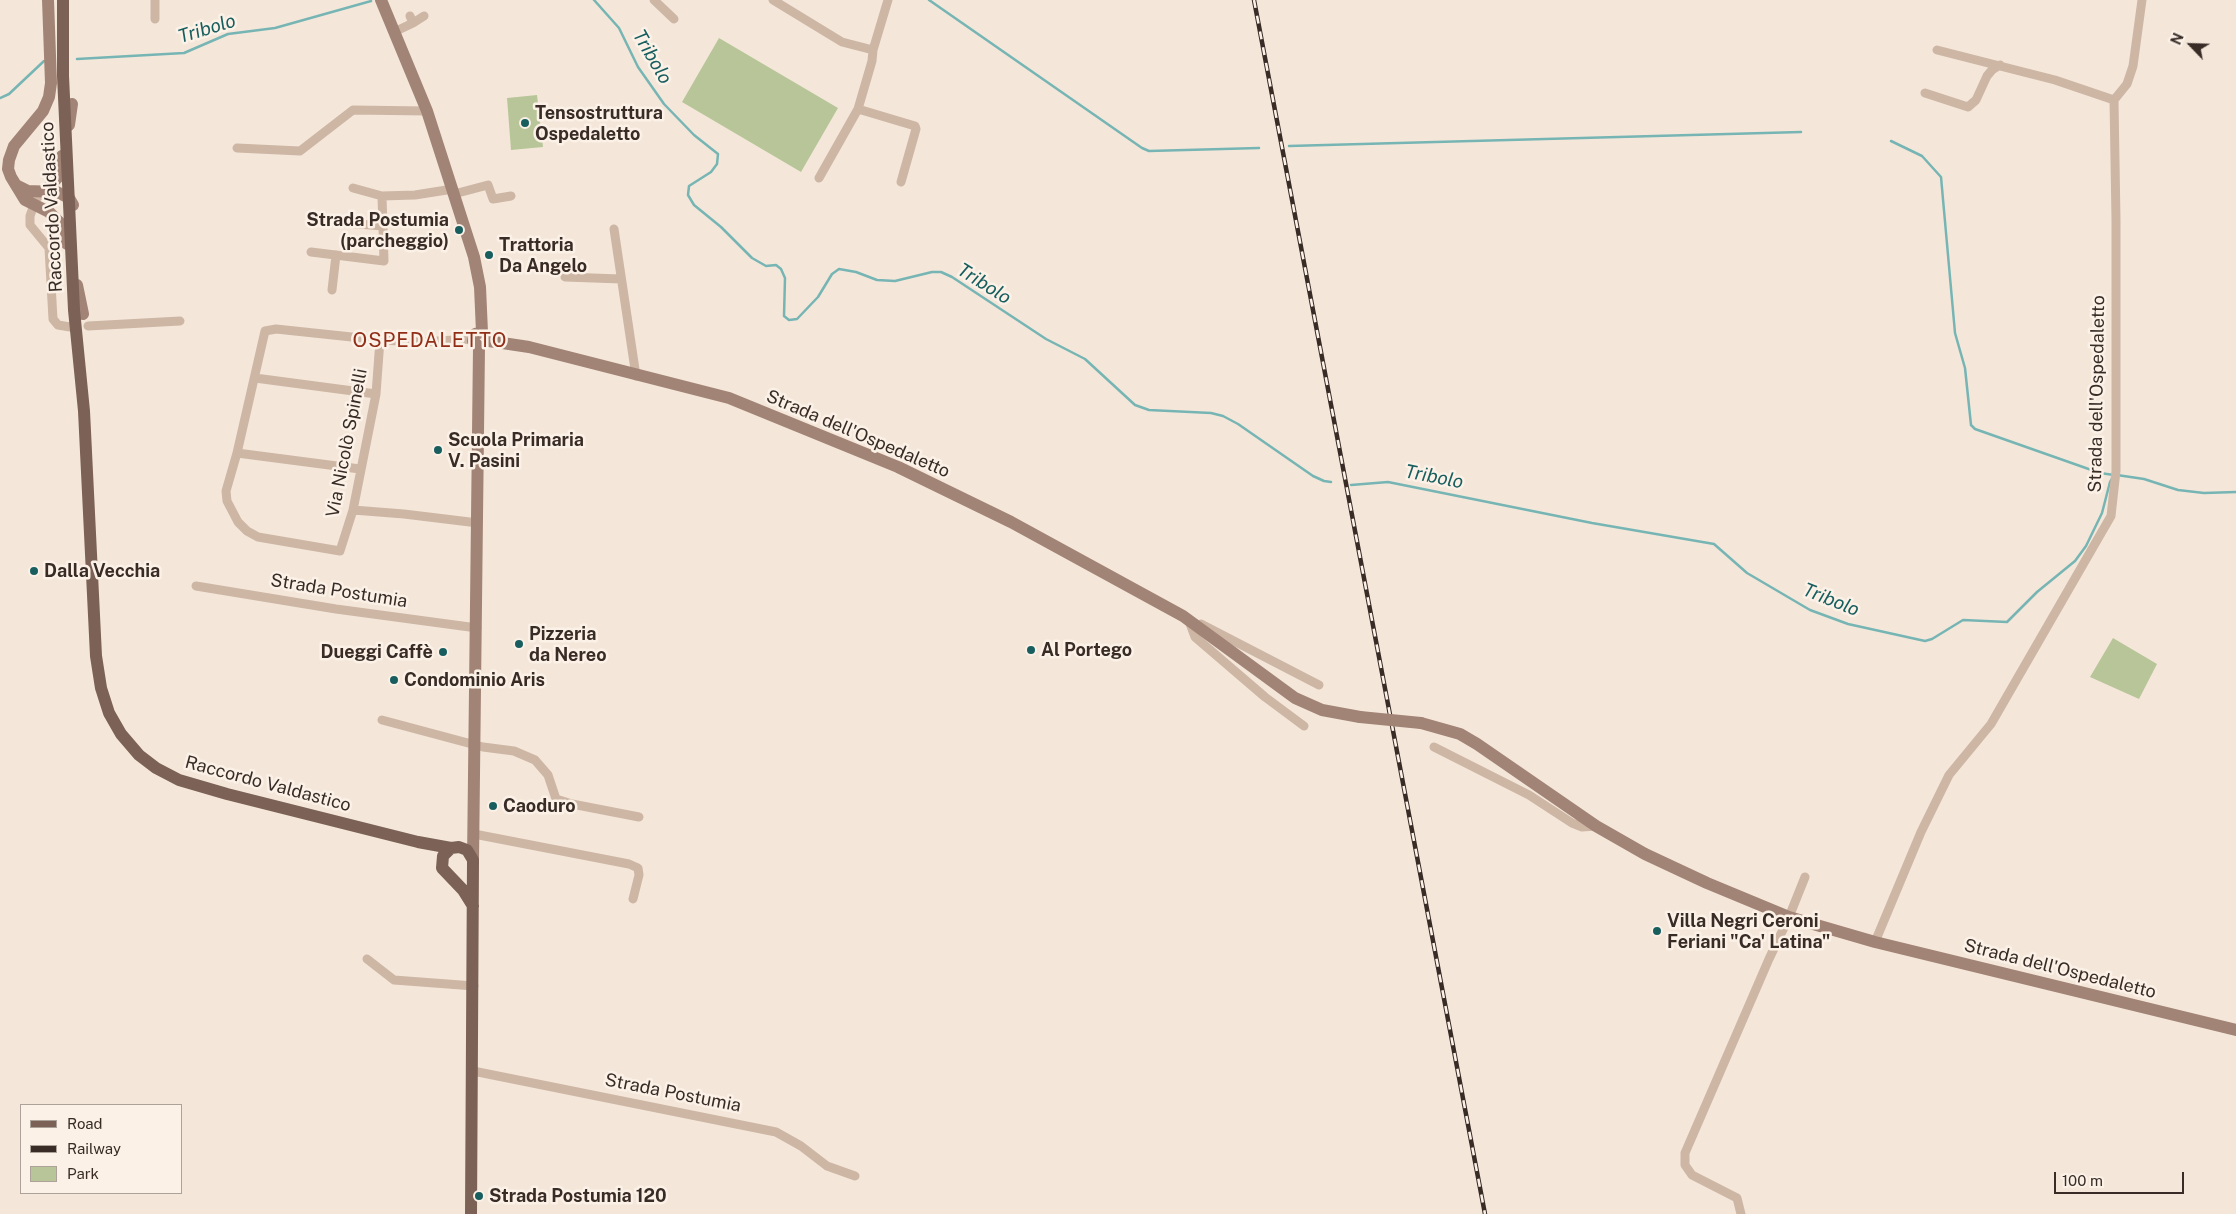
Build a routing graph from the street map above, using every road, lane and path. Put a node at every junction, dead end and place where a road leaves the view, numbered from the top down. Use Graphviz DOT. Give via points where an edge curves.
graph roads {
  1 [pos="48,0"];
  2 [pos="63,0"];
  3 [pos="155,0"];
  4 [pos="382,0"];
  5 [pos="654,0"];
  6 [pos="773,0"];
  7 [pos="888,0"];
  8 [pos="2142,0"];
  9 [pos="424,16"];
  10 [pos="155,19"];
  11 [pos="674,19"];
  12 [pos="394,32"];
  13 [pos="873,50"];
  14 [pos="1937,50"];
  15 [pos="63,59"];
  16 [pos="2000,65"];
  17 [pos="1925,93"];
  18 [pos="2114,100"];
  19 [pos="72,104"];
  20 [pos="858,109"];
  21 [pos="427,111"];
  22 [pos="237,148"];
  23 [pos="819,178"];
  24 [pos="901,182"];
  25 [pos="16,185"];
  26 [pos="353,188"];
  27 [pos="46,190"];
  28 [pos="454,191"];
  29 [pos="382,196"];
  30 [pos="511,196"];
  31 [pos="69,199"];
  32 [pos="33,206"];
  33 [pos="46,211"];
  34 [pos="333,222"];
  35 [pos="383,226"];
  36 [pos="614,230"];
  37 [pos="311,252"];
  38 [pos="336,255"];
  39 [pos="565,277"];
  40 [pos="621,279"];
  41 [pos="332,290"];
  42 [pos="78,312"];
  43 [pos="180,321"];
  44 [pos="88,326"];
  45 [pos="70,327"];
  46 [pos="380,340"];
  47 [pos="481,340"];
  48 [pos="636,376"];
  49 [pos="254,378"];
  50 [pos="376,394"];
  51 [pos="237,453"];
  52 [pos="360,470"];
  53 [pos="353,510"];
  54 [pos="478,523"];
  55 [pos="196,586"];
  56 [pos="1192,623"];
  57 [pos="477,628"];
  58 [pos="1318,685"];
  59 [pos="382,720"];
  60 [pos="1304,726"];
  61 [pos="476,746"];
  62 [pos="1434,747"];
  63 [pos="638,817"];
  64 [pos="1596,826"];
  65 [pos="474,831"];
  66 [pos="418,842"];
  67 [pos="455,847"];
  68 [pos="441,864"];
  69 [pos="473,864"];
  70 [pos="1805,876"];
  71 [pos="451,878"];
  72 [pos="633,899"];
  73 [pos="473,906"];
  74 [pos="1790,917"];
  75 [pos="1875,942"];
  76 [pos="367,959"];
  77 [pos="474,986"];
  78 [pos="2236,1030"];
  79 [pos="473,1071"];
  80 [pos="855,1176"];
  81 [pos="471,1214"];
  82 [pos="1741,1214"];
  1 -- 25 [label="street" via="50,92 43,112 10,154 8,169"];
  2 -- 15 [label="main road, Raccordo Valdastico"];
  2 -- 19 [label="main road, Raccordo Valdastico"];
  3 -- 10 [label="street"];
  4 -- 12 [label="street"];
  5 -- 11 [label="street"];
  6 -- 13 [label="street" via="842,42"];
  7 -- 13 [label="street"];
  8 -- 18 [label="street" via="2133,66 2127,84"];
  9 -- 12 [label="street" via="412,19"];
  12 -- 21 [label="street"];
  13 -- 20 [label="street"];
  14 -- 16 [label="street"];
  15 -- 27 [label="street" via="60,99 62,168 57,180"];
  15 -- 31 [label="main road, Raccordo Valdastico"];
  16 -- 17 [label="street" via="1987,76 1976,100 1968,107"];
  16 -- 18 [label="street"];
  18 -- 75 [label="street, Strada dell'Ospedaletto" via="2116,471 2111,516 1991,724 1949,775 1921,832"];
  19 -- 31 [label="street" via="69,126 73,189"];
  19 -- 42 [label="main road, Raccordo Valdastico"];
  20 -- 23 [label="street"];
  20 -- 24 [label="street" via="916,129"];
  21 -- 22 [label="street" via="353,110 300,151"];
  21 -- 28 [label="street"];
  25 -- 27 [label="street" via="26,191"];
  25 -- 32 [label="street"];
  26 -- 29 [label="street"];
  27 -- 31 [label="street"];
  27 -- 32 [label="street"];
  28 -- 29 [label="street"];
  28 -- 30 [label="street" via="488,185 493,199"];
  28 -- 47 [label="street" via="478,270"];
  29 -- 35 [label="street"];
  31 -- 33 [label="street" via="59,209"];
  31 -- 42 [label="street" via="74,207"];
  32 -- 33 [label="street"];
  32 -- 45 [label="street" via="30,226 49,248 53,317 58,325"];
  33 -- 42 [label="street" via="66,232 69,279"];
  34 -- 35 [label="street"];
  35 -- 38 [label="street" via="384,261"];
  36 -- 40 [label="street"];
  37 -- 38 [label="street"];
  38 -- 41 [label="street"];
  39 -- 40 [label="street"];
  40 -- 48 [label="street"];
  42 -- 66 [label="main road, Raccordo Valdastico" via="98,676 107,709 124,738 153,766 189,784"];
  43 -- 44 [label="street"];
  46 -- 47 [label="street"];
  46 -- 49 [label="street" via="268,329 264,332"];
  46 -- 50 [label="street, Via Nicolò Spinelli"];
  47 -- 48 [label="street, Strada dell'Ospedaletto" via="529,347"];
  47 -- 54 [label="street"];
  48 -- 56 [label="street, Strada dell'Ospedaletto" via="729,398 898,467 1012,522"];
  49 -- 50 [label="street"];
  49 -- 51 [label="street"];
  50 -- 52 [label="street, Via Nicolò Spinelli"];
  51 -- 52 [label="street"];
  51 -- 53 [label="street, Via Nicolò Spinelli" via="226,491 227,501 238,522 258,537 340,551"];
  52 -- 53 [label="street, Via Nicolò Spinelli"];
  53 -- 54 [label="street"];
  54 -- 57 [label="street"];
  55 -- 57 [label="street, Strada Postumia"];
  56 -- 58 [label="street, Strada dell'Ospedaletto" via="1199,622"];
  56 -- 60 [label="street" via="1190,627 1195,637"];
  56 -- 64 [label="street, Strada dell'Ospedaletto, bridge" via="1295,698 1322,710 1420,724 1460,734"];
  57 -- 61 [label="street"];
  59 -- 61 [label="street"];
  61 -- 63 [label="street" via="514,751 535,760 548,776 556,800"];
  61 -- 65 [label="street"];
  62 -- 64 [label="street, Strada dell'Ospedaletto" via="1529,795 1572,823"];
  64 -- 74 [label="street, Strada dell'Ospedaletto" via="1644,854"];
  65 -- 67 [label="street"];
  65 -- 69 [label="street"];
  65 -- 72 [label="street" via="629,864 638,868 639,874"];
  66 -- 67 [label="main road, Raccordo Valdastico"];
  66 -- 68 [label="main road, Raccordo Valdastico" via="429,849"];
  67 -- 68 [label="main road" via="445,852"];
  67 -- 69 [label="main road" via="467,850"];
  68 -- 71 [label="main road"];
  69 -- 71 [label="main road" via="463,878"];
  69 -- 73 [label="main road"];
  70 -- 74 [label="street"];
  71 -- 73 [label="main road"];
  73 -- 77 [label="main road"];
  74 -- 75 [label="street, Strada dell'Ospedaletto"];
  74 -- 82 [label="street" via="1685,1153 1685,1165 1692,1175 1737,1198"];
  75 -- 78 [label="street, Strada dell'Ospedaletto"];
  76 -- 77 [label="street" via="394,980"];
  77 -- 79 [label="main road"];
  79 -- 80 [label="street, Strada Postumia" via="776,1132 826,1166"];
  79 -- 81 [label="main road"];
}
